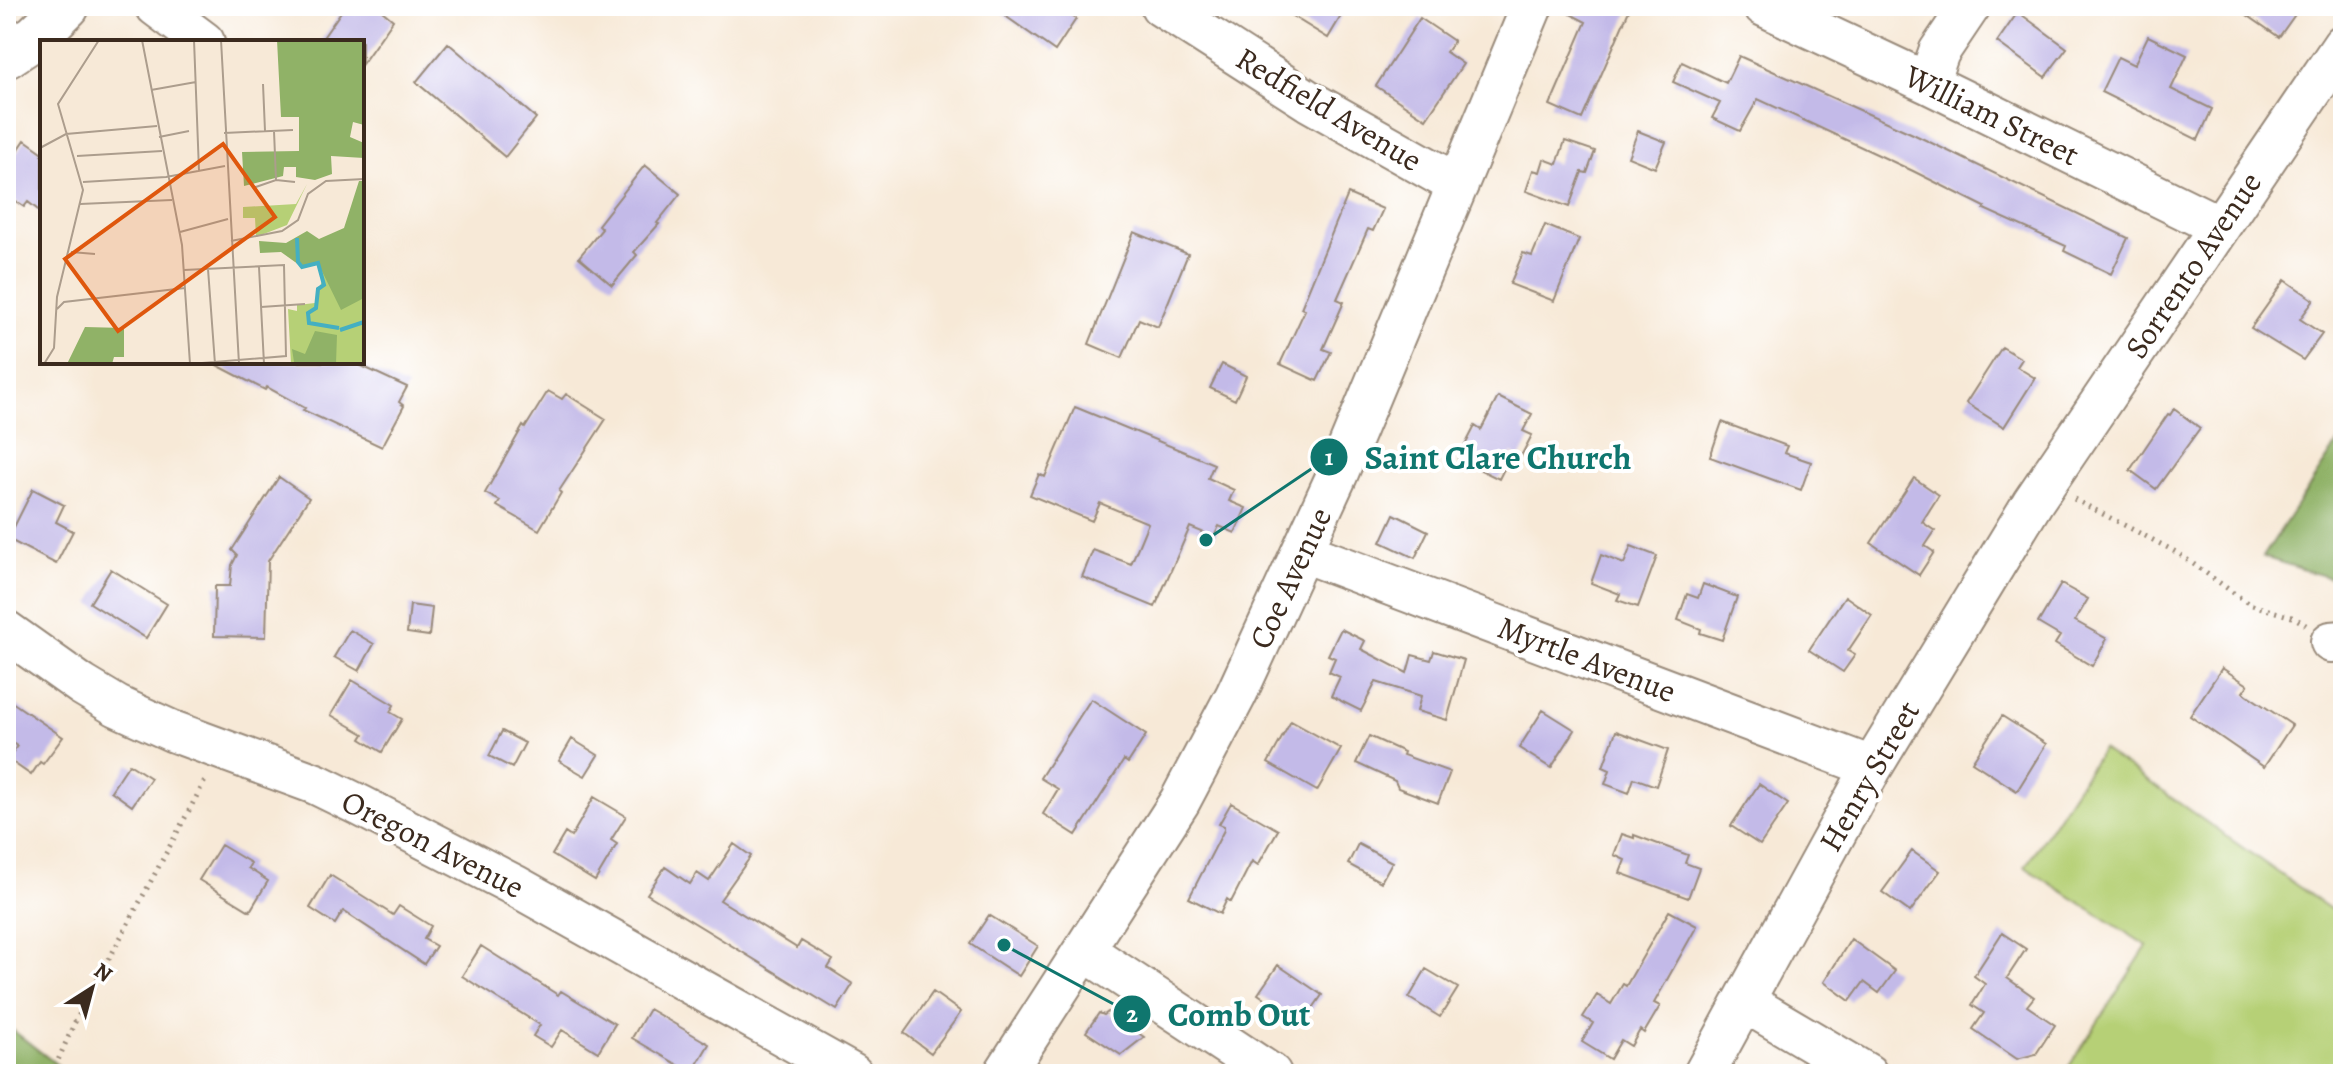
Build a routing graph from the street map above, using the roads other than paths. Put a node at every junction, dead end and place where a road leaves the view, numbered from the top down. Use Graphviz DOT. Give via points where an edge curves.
graph roads {
  1 [pos="67,6"];
  2 [pos="156,6"];
  3 [pos="1161,6"];
  4 [pos="1532,6"];
  5 [pos="1764,6"];
  6 [pos="1970,6"];
  7 [pos="201,40"];
  8 [pos="2343,45"];
  9 [pos="6,56"];
  10 [pos="1928,83"];
  11 [pos="1458,185"];
  12 [pos="2219,226"];
  13 [pos="2044,485"];
  14 [pos="1303,552"];
  15 [pos="6,631"];
  16 [pos="1872,767"];
  17 [pos="1085,951"];
  18 [pos="1745,1002"];
  19 [pos="852,1074"];
  20 [pos="1004,1074"];
  21 [pos="1271,1074"];
  22 [pos="1704,1074"];
  23 [pos="1867,1074"];
  1 -- 9 [label="main road"];
  2 -- 7 [label="street"];
  3 -- 11 [label="street, Redfield Avenue" via="1309,101"];
  4 -- 11 [label="street, Coe Avenue"];
  5 -- 10 [label="street, William Street"];
  6 -- 10 [label="street" via="1939,52"];
  8 -- 12 [label="street, Sorrento Avenue"];
  10 -- 12 [label="street, William Street"];
  11 -- 14 [label="street, Coe Avenue"];
  12 -- 13 [label="street, Sorrento Avenue"];
  13 -- 16 [label="street, Henry Street"];
  14 -- 16 [label="street, Myrtle Avenue"];
  14 -- 17 [label="street, Coe Avenue" via="1180,801"];
  15 -- 19 [label="street, Oregon Avenue" via="117,706 316,784 449,850"];
  16 -- 18 [label="street, Henry Street"];
  17 -- 20 [label="street, Coe Avenue"];
  17 -- 21 [label="street"];
  18 -- 22 [label="street, Henry Street"];
  18 -- 23 [label="street"];
}
